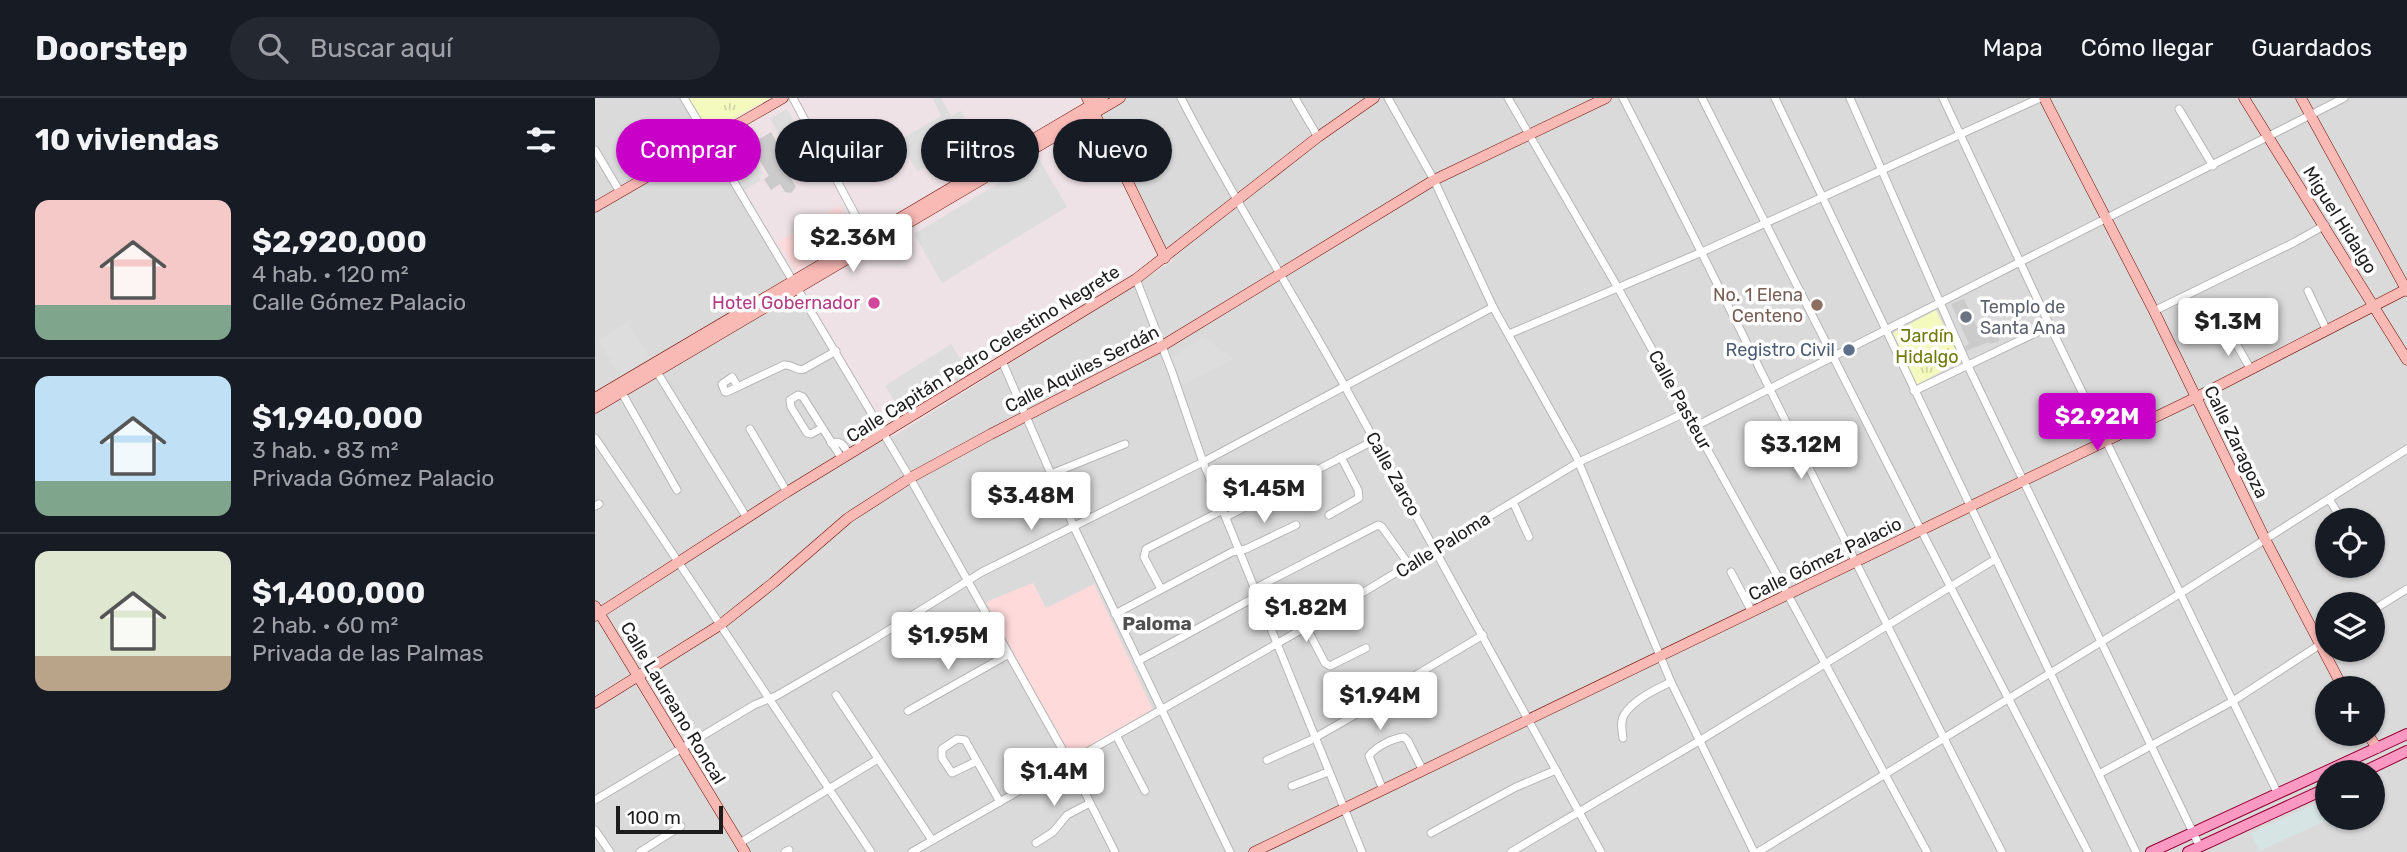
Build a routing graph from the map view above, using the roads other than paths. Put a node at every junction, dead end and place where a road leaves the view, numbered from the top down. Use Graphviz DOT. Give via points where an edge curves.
graph roads {
  1 [pos="684,98"];
  2 [pos="783,98"];
  3 [pos="793,98"];
  4 [pos="1103,98"];
  5 [pos="1120,98"];
  6 [pos="1181,98"];
  7 [pos="1295,98"];
  8 [pos="1374,98"];
  9 [pos="1388,98"];
  10 [pos="1508,98"];
  11 [pos="1606,98"];
  12 [pos="1623,98"];
  13 [pos="1702,98"];
  14 [pos="1775,98"];
  15 [pos="1850,98"];
  16 [pos="1943,98"];
  17 [pos="2042,98"];
  18 [pos="2244,98"];
  19 [pos="2301,98"];
  20 [pos="2344,98"];
  21 [pos="1091,105"];
  22 [pos="2179,109"];
  23 [pos="2310,114"];
  24 [pos="696,119"];
  25 [pos="746,119"];
  26 [pos="1529,134"];
  27 [pos="1960,134"];
  28 [pos="2269,136"];
  29 [pos="1318,137"];
  30 [pos="595,150"];
  31 [pos="2213,166"];
  32 [pos="1881,170"];
  33 [pos="1434,180"];
  34 [pos="637,182"];
  35 [pos="733,182"];
  36 [pos="620,192"];
  37 [pos="1820,197"];
  38 [pos="1237,200"];
  39 [pos="596,204"];
  40 [pos="2106,217"];
  41 [pos="1764,223"];
  42 [pos="2325,225"];
  43 [pos="867,237"];
  44 [pos="1702,251"];
  45 [pos="1165,258"];
  46 [pos="2019,261"];
  47 [pos="1281,274"];
  48 [pos="1136,279"];
  49 [pos="796,285"];
  50 [pos="1618,288"];
  51 [pos="2308,290"];
  52 [pos="2407,290"];
  53 [pos="1938,302"];
  54 [pos="2374,306"];
  55 [pos="1493,307"];
  56 [pos="2154,310"];
  57 [pos="2050,326"];
  58 [pos="1885,329"];
  59 [pos="2327,331"];
  60 [pos="2230,333"];
  61 [pos="1509,334"];
  62 [pos="1162,345"];
  63 [pos="836,351"];
  64 [pos="1832,355"];
  65 [pos="2407,360"];
  66 [pos="1002,361"];
  67 [pos="1967,364"];
  68 [pos="2251,370"];
  69 [pos="657,372"];
  70 [pos="1345,386"];
  71 [pos="739,387"];
  72 [pos="1770,388"];
  73 [pos="1914,391"];
  74 [pos="622,393"];
  75 [pos="2197,397"];
  76 [pos="595,398"];
  77 [pos="595,408"];
  78 [pos="1687,412"];
  79 [pos="1025,415"];
  80 [pos="1694,426"];
  81 [pos="823,428"];
  82 [pos="750,429"];
  83 [pos="885,433"];
  84 [pos="595,438"];
  85 [pos="1375,440"];
  86 [pos="2107,441"];
  87 [pos="1125,444"];
  88 [pos="2407,449"];
  89 [pos="846,457"];
  90 [pos="1341,457"];
  91 [pos="1203,462"];
  92 [pos="1579,462"];
  93 [pos="1051,474"];
  94 [pos="910,478"];
  95 [pos="2023,480"];
  96 [pos="677,490"];
  97 [pos="787,492"];
  98 [pos="2329,499"];
  99 [pos="1513,502"];
  100 [pos="1969,505"];
  101 [pos="2335,508"];
  102 [pos="1224,513"];
  103 [pos="1329,515"];
  104 [pos="747,518"];
  105 [pos="1296,525"];
  106 [pos="1074,527"];
  107 [pos="1921,530"];
  108 [pos="1529,537"];
  109 [pos="2265,539"];
  110 [pos="1239,550"];
  111 [pos="1436,550"];
  112 [pos="1994,560"];
  113 [pos="1856,561"];
  114 [pos="678,563"];
  115 [pos="1409,564"];
  116 [pos="1731,572"];
  117 [pos="968,580"];
  118 [pos="1950,586"];
  119 [pos="1161,589"];
  120 [pos="2407,589"];
  121 [pos="1257,592"];
  122 [pos="2181,593"];
  123 [pos="1789,595"];
  124 [pos="2385,603"];
  125 [pos="596,612"];
  126 [pos="1752,612"];
  127 [pos="1115,614"];
  128 [pos="720,625"];
  129 [pos="1887,626"];
  130 [pos="2315,626"];
  131 [pos="1306,627"];
  132 [pos="1483,635"];
  133 [pos="2101,642"];
  134 [pos="1278,644"];
  135 [pos="1366,648"];
  136 [pos="2315,648"];
  137 [pos="1009,654"];
  138 [pos="1660,656"];
  139 [pos="1138,661"];
  140 [pos="1826,663"];
  141 [pos="2050,672"];
  142 [pos="1416,675"];
  143 [pos="638,676"];
  144 [pos="1671,682"];
  145 [pos="1395,692"];
  146 [pos="836,695"];
  147 [pos="2009,698"];
  148 [pos="771,699"];
  149 [pos="2233,701"];
  150 [pos="595,703"];
  151 [pos="908,711"];
  152 [pos="1163,711"];
  153 [pos="1528,720"];
  154 [pos="2407,734"];
  155 [pos="1118,737"];
  156 [pos="1315,738"];
  157 [pos="1622,738"];
  158 [pos="1943,738"];
  159 [pos="1699,741"];
  160 [pos="2152,746"];
  161 [pos="681,748"];
  162 [pos="2377,748"];
  163 [pos="2407,750"];
  164 [pos="878,759"];
  165 [pos="1267,760"];
  166 [pos="977,761"];
  167 [pos="2385,761"];
  168 [pos="1070,763"];
  169 [pos="1556,770"];
  170 [pos="1423,771"];
  171 [pos="1328,772"];
  172 [pos="1885,774"];
  173 [pos="2099,774"];
  174 [pos="1292,786"];
  175 [pos="829,788"];
  176 [pos="1145,790"];
  177 [pos="1383,790"];
  178 [pos="2278,794"];
  179 [pos="2315,794"];
  180 [pos="595,800"];
  181 [pos="1000,802"];
  182 [pos="1090,803"];
  183 [pos="1344,809"];
  184 [pos="1579,811"];
  185 [pos="2266,816"];
  186 [pos="681,826"];
  187 [pos="595,830"];
  188 [pos="2194,832"];
  189 [pos="1431,833"];
  190 [pos="932,841"];
  191 [pos="1035,842"];
  192 [pos="2200,847"];
  193 [pos="742,848"];
  194 [pos="610,852"];
  195 [pos="640,852"];
  196 [pos="871,852"];
  197 [pos="912,852"];
  198 [pos="1115,852"];
  199 [pos="1230,852"];
  200 [pos="1254,852"];
  201 [pos="1362,852"];
  202 [pos="1511,852"];
  203 [pos="1601,852"];
  204 [pos="1756,852"];
  205 [pos="1927,852"];
  206 [pos="2002,852"];
  207 [pos="2088,852"];
  208 [pos="2136,852"];
  209 [pos="2151,852"];
  210 [pos="2188,852"];
  1 -- 24 [label="street"];
  2 -- 25 [label="street"];
  3 -- 43 [label="street"];
  4 -- 21 [label="street"];
  5 -- 21 [label="street"];
  6 -- 38 [label="street, Calle Zarco"];
  7 -- 29 [label="street"];
  8 -- 29 [label="street, Calle Capitán Pedro Celestino Negrete"];
  9 -- 33 [label="street"];
  10 -- 26 [label="street, Calle Pasteur"];
  11 -- 26 [label="street, Calle Aquiles Serdán"];
  12 -- 44 [label="street"];
  13 -- 41 [label="street"];
  14 -- 37 [label="street"];
  15 -- 32 [label="street"];
  16 -- 27 [label="street"];
  17 -- 27 [label="street"];
  17 -- 40 [label="street, Calle Zaragoza"];
  18 -- 28 [label="street, Miguel Hidalgo"];
  19 -- 23 [label="street"];
  20 -- 23 [label="street"];
  21 -- 43 [label="street"];
  21 -- 45 [label="street"];
  21 -- 49 [label="street"];
  22 -- 31 [label="street"];
  23 -- 28 [label="street"];
  23 -- 52 [label="street"];
  26 -- 33 [label="street, Calle Aquiles Serdán"];
  26 -- 50 [label="street, Calle Pasteur"];
  27 -- 32 [label="street"];
  27 -- 46 [label="street"];
  28 -- 31 [label="street"];
  28 -- 42 [label="street, Miguel Hidalgo"];
  29 -- 38 [label="street, Calle Capitán Pedro Celestino Negrete"];
  30 -- 36 [label="street"];
  31 -- 40 [label="street"];
  32 -- 37 [label="street"];
  32 -- 53 [label="street"];
  33 -- 47 [label="street, Calle Aquiles Serdán"];
  33 -- 55 [label="street"];
  34 -- 36 [label="street"];
  35 -- 49 [label="street"];
  36 -- 39 [label="street"];
  37 -- 41 [label="street"];
  37 -- 58 [label="street"];
  38 -- 45 [label="street, Calle Capitán Pedro Celestino Negrete"];
  38 -- 47 [label="street, Calle Zarco"];
  40 -- 46 [label="street"];
  40 -- 56 [label="street, Calle Zaragoza"];
  41 -- 44 [label="street"];
  41 -- 64 [label="street"];
  42 -- 54 [label="street, Miguel Hidalgo"];
  42 -- 56 [label="street"];
  43 -- 49 [label="street"];
  44 -- 50 [label="street"];
  44 -- 72 [label="street"];
  45 -- 48 [label="street, Calle Capitán Pedro Celestino Negrete"];
  46 -- 53 [label="street"];
  46 -- 57 [label="street"];
  47 -- 62 [label="street, Calle Aquiles Serdán"];
  47 -- 70 [label="street, Calle Zarco"];
  48 -- 62 [label="street"];
  48 -- 66 [label="street, Calle Capitán Pedro Celestino Negrete"];
  49 -- 63 [label="street"];
  49 -- 69 [label="street"];
  49 -- 76 [label="street"];
  50 -- 61 [label="street"];
  50 -- 78 [label="street, Calle Pasteur"];
  51 -- 59 [label="street"];
  52 -- 54 [label="street, Calle Gómez Palacio"];
  53 -- 58 [label="street"];
  53 -- 67 [label="street"];
  54 -- 59 [label="street, Calle Gómez Palacio"];
  54 -- 65 [label="street, Miguel Hidalgo"];
  55 -- 61 [label="street"];
  55 -- 70 [label="street"];
  56 -- 75 [label="street, Calle Zaragoza"];
  57 -- 67 [label="street"];
  57 -- 86 [label="street"];
  58 -- 64 [label="street"];
  58 -- 73 [label="street"];
  59 -- 68 [label="street, Calle Gómez Palacio"];
  60 -- 68 [label="street"];
  61 -- 92 [label="street"];
  62 -- 79 [label="street, Calle Aquiles Serdán"];
  62 -- 91 [label="street"];
  63 -- 71 [label="street" via="801,370 784,365"];
  63 -- 83 [label="street"];
  64 -- 72 [label="street"];
  64 -- 107 [label="street"];
  66 -- 79 [label="street"];
  66 -- 83 [label="street, Calle Capitán Pedro Celestino Negrete"];
  67 -- 73 [label="street"];
  67 -- 95 [label="street"];
  68 -- 75 [label="street, Calle Gómez Palacio"];
  69 -- 74 [label="street"];
  69 -- 104 [label="street"];
  70 -- 85 [label="street, Calle Zarco"];
  70 -- 91 [label="street"];
  72 -- 80 [label="street"];
  72 -- 113 [label="street"];
  73 -- 100 [label="street"];
  74 -- 77 [label="street"];
  74 -- 96 [label="street"];
  75 -- 86 [label="street, Calle Gómez Palacio"];
  75 -- 109 [label="street, Calle Zaragoza"];
  78 -- 80 [label="street, Calle Pasteur"];
  78 -- 92 [label="street, Calle Paloma"];
  79 -- 93 [label="street"];
  79 -- 94 [label="street, Calle Aquiles Serdán"];
  80 -- 123 [label="street, Calle Pasteur"];
  81 -- 81 [label="street" via="803,397 790,400 807,433"];
  81 -- 89 [label="street" via="831,443 842,443"];
  82 -- 97 [label="street"];
  83 -- 89 [label="street, Calle Capitán Pedro Celestino Negrete"];
  83 -- 94 [label="street"];
  84 -- 114 [label="street"];
  85 -- 90 [label="street"];
  85 -- 111 [label="street, Calle Zarco"];
  86 -- 95 [label="street, Calle Gómez Palacio"];
  86 -- 122 [label="street"];
  87 -- 93 [label="street"];
  88 -- 98 [label="street"];
  89 -- 97 [label="street, Calle Capitán Pedro Celestino Negrete"];
  90 -- 102 [label="street"];
  90 -- 103 [label="street" via="1359,498"];
  91 -- 102 [label="street"];
  91 -- 106 [label="street"];
  92 -- 99 [label="street, Calle Paloma"];
  92 -- 138 [label="street"];
  93 -- 106 [label="street"];
  94 -- 117 [label="street"];
  94 -- 128 [label="street, Calle Aquiles Serdán" via="848,518"];
  95 -- 100 [label="street, Calle Gómez Palacio"];
  95 -- 133 [label="street"];
  97 -- 104 [label="street, Calle Capitán Pedro Celestino Negrete"];
  98 -- 101 [label="street"];
  98 -- 109 [label="street"];
  99 -- 108 [label="street"];
  99 -- 111 [label="street, Calle Paloma"];
  100 -- 107 [label="street, Calle Gómez Palacio"];
  100 -- 112 [label="street"];
  102 -- 110 [label="street"];
  102 -- 119 [label="street" via="1144,553"];
  104 -- 114 [label="street, Calle Capitán Pedro Celestino Negrete"];
  105 -- 110 [label="street"];
  106 -- 117 [label="street"];
  106 -- 127 [label="street"];
  107 -- 113 [label="street, Calle Gómez Palacio"];
  107 -- 118 [label="street"];
  109 -- 122 [label="street"];
  109 -- 130 [label="street, Calle Zaragoza"];
  110 -- 119 [label="street"];
  110 -- 121 [label="street"];
  111 -- 115 [label="street, Calle Paloma"];
  111 -- 132 [label="street, Calle Zarco"];
  112 -- 118 [label="street"];
  112 -- 141 [label="street"];
  113 -- 123 [label="street, Calle Gómez Palacio"];
  113 -- 129 [label="street"];
  114 -- 125 [label="street, Calle Capitán Pedro Celestino Negrete"];
  114 -- 128 [label="street"];
  115 -- 121 [label="street" via="1380,525"];
  115 -- 131 [label="street, Calle Paloma"];
  116 -- 126 [label="street"];
  117 -- 137 [label="street"];
  117 -- 148 [label="street"];
  118 -- 129 [label="street"];
  118 -- 147 [label="street"];
  119 -- 127 [label="street"];
  120 -- 124 [label="street"];
  121 -- 134 [label="street"];
  121 -- 139 [label="street"];
  122 -- 133 [label="street"];
  122 -- 149 [label="street"];
  123 -- 126 [label="street, Calle Gómez Palacio"];
  123 -- 140 [label="street, Calle Pasteur"];
  125 -- 143 [label="street, Calle Laureano Roncal"];
  126 -- 138 [label="street, Calle Gómez Palacio"];
  127 -- 139 [label="street"];
  128 -- 143 [label="street, Calle Aquiles Serdán"];
  128 -- 148 [label="street"];
  129 -- 140 [label="street"];
  129 -- 158 [label="street"];
  131 -- 134 [label="street, Calle Paloma"];
  131 -- 135 [label="street" via="1330,666"];
  132 -- 142 [label="street"];
  132 -- 153 [label="street, Calle Zarco"];
  133 -- 141 [label="street"];
  133 -- 160 [label="street"];
  134 -- 152 [label="street, Calle Paloma"];
  134 -- 156 [label="street"];
  136 -- 149 [label="street"];
  137 -- 151 [label="street"];
  137 -- 168 [label="street"];
  138 -- 144 [label="street"];
  138 -- 153 [label="street, Calle Gómez Palacio"];
  139 -- 152 [label="street"];
  140 -- 159 [label="street"];
  140 -- 172 [label="street, Calle Pasteur"];
  141 -- 147 [label="street"];
  141 -- 173 [label="street"];
  143 -- 150 [label="street, Calle Aquiles Serdán"];
  143 -- 161 [label="street, Calle Laureano Roncal"];
  144 -- 157 [label="street" via="1624,715"];
  144 -- 159 [label="street"];
  145 -- 156 [label="street"];
  146 -- 164 [label="street"];
  147 -- 158 [label="street"];
  147 -- 207 [label="street"];
  148 -- 161 [label="street"];
  148 -- 175 [label="street"];
  149 -- 160 [label="street"];
  149 -- 178 [label="street"];
  152 -- 155 [label="street, Calle Paloma"];
  152 -- 199 [label="street"];
  153 -- 169 [label="street, Calle Zarco"];
  153 -- 170 [label="street, Calle Gómez Palacio"];
  154 -- 162 [label="main road"];
  155 -- 168 [label="street, Calle Paloma"];
  155 -- 176 [label="street"];
  156 -- 165 [label="street"];
  156 -- 171 [label="street"];
  158 -- 172 [label="street"];
  158 -- 206 [label="street"];
  159 -- 184 [label="street"];
  159 -- 204 [label="street"];
  160 -- 173 [label="street"];
  160 -- 188 [label="street"];
  161 -- 180 [label="street"];
  161 -- 193 [label="street, Calle Laureano Roncal"];
  162 -- 163 [label="main road" via="2387,753"];
  162 -- 178 [label="main road"];
  163 -- 167 [label="main road"];
  164 -- 175 [label="street"];
  164 -- 190 [label="street"];
  166 -- 166 [label="street" via="963,739 941,749 952,773"];
  166 -- 181 [label="street"];
  168 -- 181 [label="street, Calle Paloma"];
  168 -- 182 [label="street"];
  169 -- 184 [label="street, Calle Zarco"];
  169 -- 189 [label="street"];
  170 -- 177 [label="street, Calle Gómez Palacio"];
  170 -- 177 [label="street" via="1408,741 1398,738 1369,756"];
  171 -- 174 [label="street"];
  171 -- 183 [label="street"];
  172 -- 204 [label="street"];
  172 -- 205 [label="street, Calle Pasteur"];
  173 -- 208 [label="street"];
  175 -- 193 [label="street"];
  175 -- 196 [label="street"];
  177 -- 183 [label="street, Calle Gómez Palacio"];
  178 -- 185 [label="main road"];
  178 -- 188 [label="main road"];
  179 -- 185 [label="main road"];
  181 -- 190 [label="street, Calle Paloma"];
  182 -- 191 [label="street" via="1067,815 1053,832"];
  182 -- 198 [label="street"];
  183 -- 200 [label="street, Calle Gómez Palacio"];
  183 -- 201 [label="street"];
  184 -- 202 [label="street"];
  184 -- 203 [label="street, Calle Zarco"];
  185 -- 192 [label="main road"];
  186 -- 195 [label="street"];
  187 -- 194 [label="street"];
  188 -- 192 [label="street"];
  188 -- 209 [label="main road"];
  190 -- 197 [label="street, Calle Paloma"];
  192 -- 210 [label="main road"];
}
